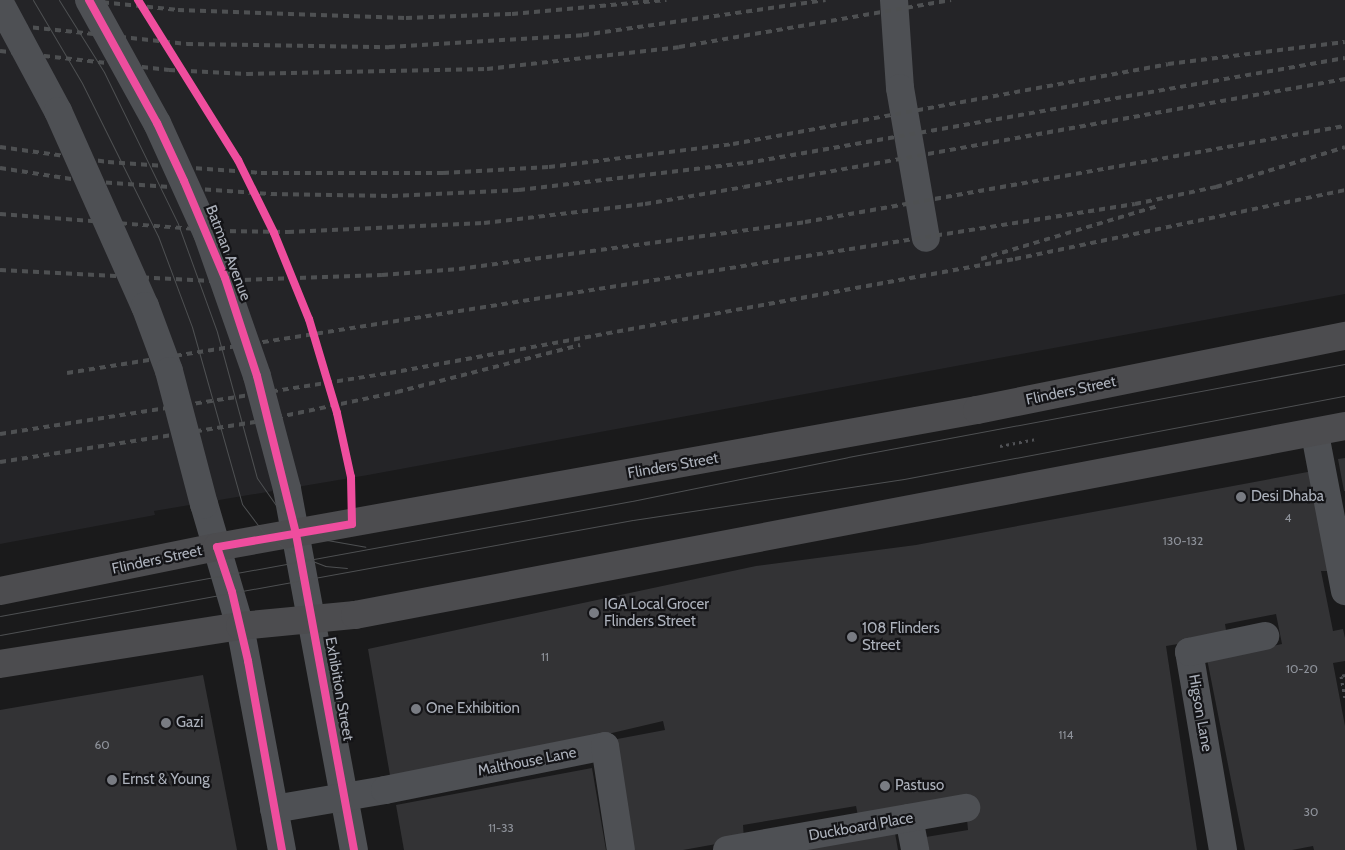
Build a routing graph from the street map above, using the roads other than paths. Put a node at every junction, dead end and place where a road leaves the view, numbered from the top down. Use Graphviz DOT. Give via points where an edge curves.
graph roads {
  1 [pos="89,0"];
  2 [pos="894,0"];
  3 [pos="0,3"];
  4 [pos="926,238"];
  5 [pos="1345,336"];
  6 [pos="1345,426"];
  7 [pos="1315,434"];
  8 [pos="296,534"];
  9 [pos="217,547"];
  10 [pos="0,590"];
  11 [pos="1345,591"];
  12 [pos="313,622"];
  13 [pos="240,626"];
  14 [pos="1265,636"];
  15 [pos="0,664"];
  16 [pos="345,797"];
  17 [pos="966,808"];
  18 [pos="274,809"];
  19 [pos="909,818"];
  20 [pos="282,850"];
  21 [pos="354,850"];
  22 [pos="621,850"];
  23 [pos="727,850"];
  24 [pos="915,850"];
  25 [pos="1223,850"];
  1 -- 8 [label="street, Batman Avenue, bridge" via="156,123 207,233 257,376"];
  2 -- 4 [label="street" via="900,88"];
  3 -- 9 [label="street, bridge" via="58,111 144,306 169,371"];
  5 -- 8 [label="main road, Flinders Street" via="977,410"];
  6 -- 7 [label="main road"];
  7 -- 11 [label="street"];
  7 -- 12 [label="main road"];
  8 -- 9 [label="main road, Flinders Street"];
  8 -- 12 [label="street, Exhibition Street"];
  9 -- 10 [label="main road, Flinders Street"];
  9 -- 13 [label="street"];
  12 -- 13 [label="main road"];
  12 -- 16 [label="street, Exhibition Street"];
  13 -- 15 [label="main road"];
  13 -- 18 [label="street"];
  14 -- 25 [label="street, Higson Lane" via="1190,652"];
  16 -- 18 [label="street"];
  16 -- 21 [label="street, Exhibition Street"];
  16 -- 22 [label="street, Malthouse Lane" via="605,746"];
  17 -- 19 [label="street, Duckboard Place"];
  18 -- 20 [label="street"];
  19 -- 23 [label="street, Duckboard Place"];
  19 -- 24 [label="street"];
}
